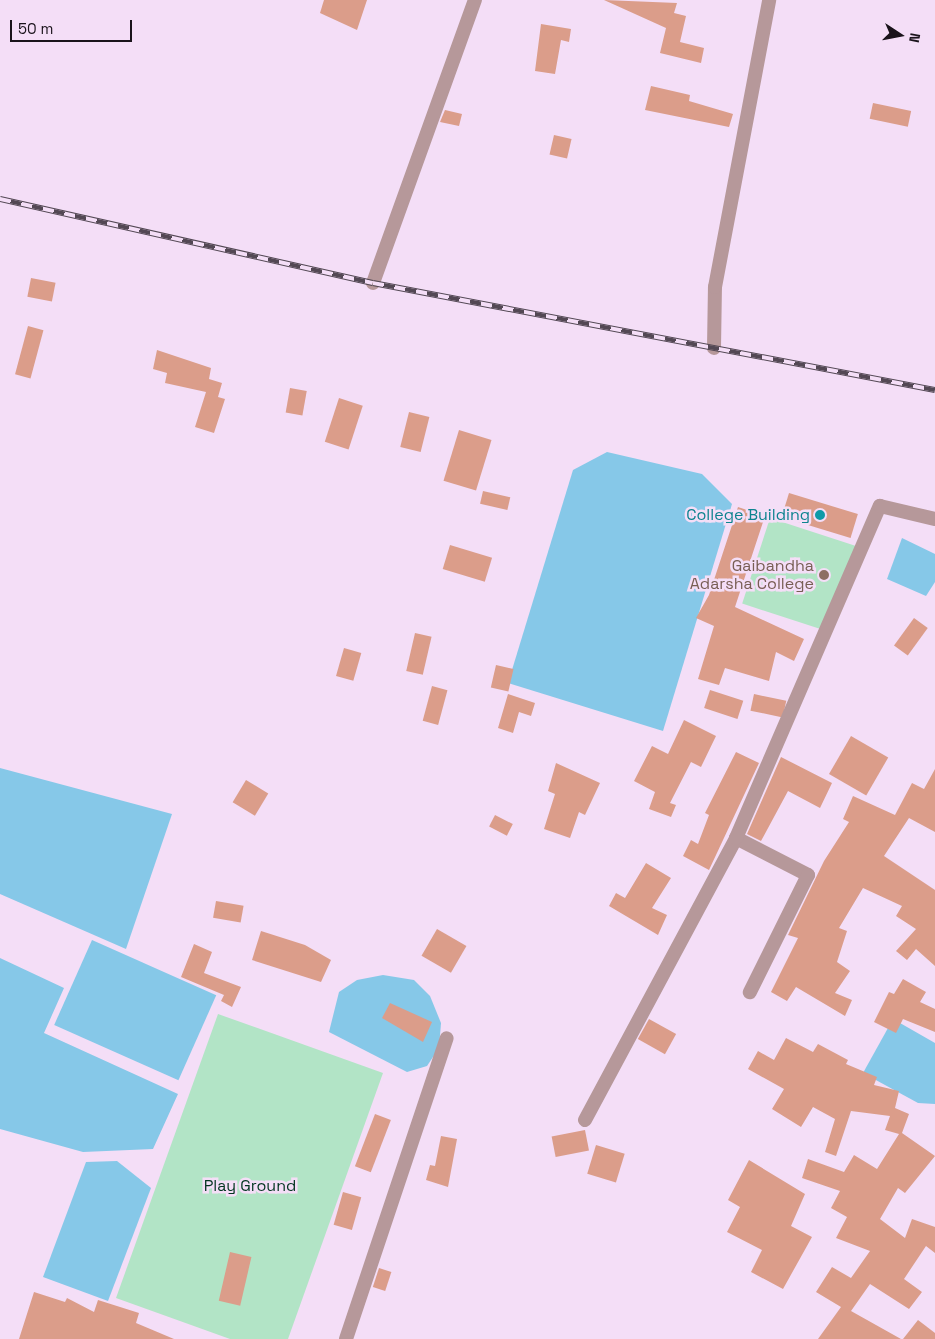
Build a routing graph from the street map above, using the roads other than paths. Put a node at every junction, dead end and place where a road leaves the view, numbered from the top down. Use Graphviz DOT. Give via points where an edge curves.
graph roads {
  1 [pos="475,0"];
  2 [pos="769,0"];
  3 [pos="373,283"];
  4 [pos="714,348"];
  5 [pos="935,519"];
  6 [pos="736,838"];
  7 [pos="750,992"];
  8 [pos="447,1038"];
  9 [pos="584,1120"];
  10 [pos="346,1339"];
  1 -- 3 [label="street"];
  2 -- 4 [label="street" via="716,287"];
  5 -- 6 [label="street" via="880,506"];
  6 -- 7 [label="street" via="808,875"];
  6 -- 9 [label="street"];
  8 -- 10 [label="street"];
}
